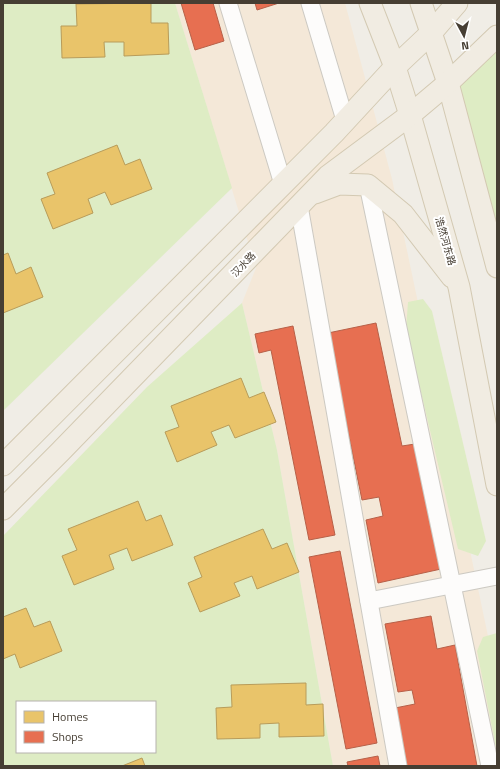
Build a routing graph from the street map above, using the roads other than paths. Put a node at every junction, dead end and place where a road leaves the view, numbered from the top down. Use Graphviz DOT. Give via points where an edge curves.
graph roads {
  1 [pos="228,3"];
  2 [pos="310,3"];
  3 [pos="370,3"];
  4 [pos="422,3"];
  5 [pos="457,3"];
  6 [pos="431,33"];
  7 [pos="497,36"];
  8 [pos="395,67"];
  9 [pos="448,83"];
  10 [pos="410,115"];
  11 [pos="345,120"];
  12 [pos="283,184"];
  13 [pos="368,185"];
  14 [pos="304,201"];
  15 [pos="497,267"];
  16 [pos="459,287"];
  17 [pos="3,465"];
  18 [pos="497,485"];
  19 [pos="3,509"];
  20 [pos="497,576"];
  21 [pos="452,585"];
  22 [pos="369,601"];
  23 [pos="398,766"];
  24 [pos="490,766"];
  1 -- 12 [label="street"];
  2 -- 11 [label="street"];
  3 -- 8 [label="main road, 浩然河东路"];
  4 -- 6 [label="main road"];
  5 -- 6 [label="main road"];
  6 -- 8 [label="main road"];
  6 -- 9 [label="main road"];
  7 -- 9 [label="main road, 汉水路"];
  8 -- 10 [label="main road, 浩然河东路"];
  8 -- 11 [label="main road"];
  9 -- 10 [label="main road, 汉水路"];
  9 -- 15 [label="main road"];
  10 -- 14 [label="main road, 汉水路" via="328,176"];
  10 -- 16 [label="main road, 浩然河东路"];
  11 -- 12 [label="main road"];
  12 -- 17 [label="main road"];
  13 -- 14 [label="main road" via="339,184"];
  13 -- 16 [label="main road" via="403,214"];
  13 -- 21 [label="street"];
  14 -- 19 [label="main road, 汉水路"];
  14 -- 22 [label="street"];
  16 -- 18 [label="main road, 浩然河东路"];
  20 -- 21 [label="street"];
  21 -- 22 [label="street"];
  21 -- 24 [label="street"];
  22 -- 23 [label="street"];
}
